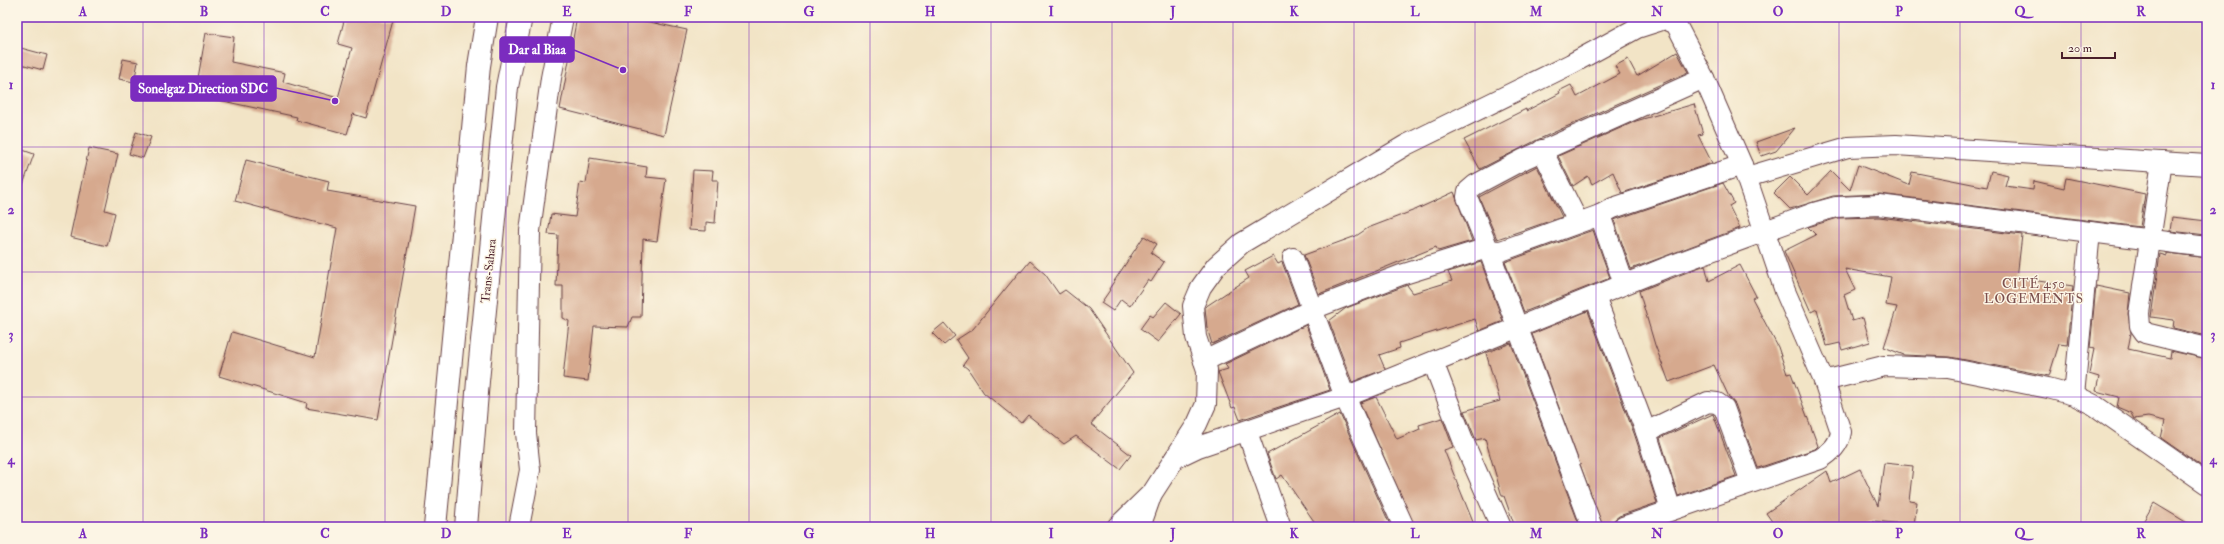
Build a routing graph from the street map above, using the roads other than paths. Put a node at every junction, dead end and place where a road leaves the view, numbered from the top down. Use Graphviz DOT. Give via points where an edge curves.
graph roads {
  1 [pos="488,17"];
  2 [pos="521,17"];
  3 [pos="563,17"];
  4 [pos="1704,78"];
  5 [pos="1542,150"];
  6 [pos="2162,162"];
  7 [pos="2207,165"];
  8 [pos="1744,171"];
  9 [pos="1600,216"];
  10 [pos="1578,222"];
  11 [pos="2090,232"];
  12 [pos="1765,233"];
  13 [pos="2150,239"];
  14 [pos="2207,247"];
  15 [pos="1489,251"];
  16 [pos="1293,258"];
  17 [pos="1624,284"];
  18 [pos="1595,297"];
  19 [pos="1311,311"];
  20 [pos="1517,329"];
  21 [pos="2207,348"];
  22 [pos="1204,362"];
  23 [pos="1433,362"];
  24 [pos="1824,381"];
  25 [pos="2074,395"];
  26 [pos="1345,396"];
  27 [pos="1247,432"];
  28 [pos="1646,432"];
  29 [pos="1175,458"];
  30 [pos="1751,482"];
  31 [pos="2207,484"];
  32 [pos="1153,492"];
  33 [pos="1671,510"];
  34 [pos="1399,526"];
  35 [pos="435,527"];
  36 [pos="466,527"];
  37 [pos="520,527"];
  38 [pos="1117,527"];
  39 [pos="1140,527"];
  40 [pos="1281,527"];
  41 [pos="1501,527"];
  42 [pos="1592,527"];
  43 [pos="1622,527"];
  1 -- 35 [label="highway" via="479,66"];
  2 -- 36 [label="highway, Trans-Sahara" via="507,87"];
  3 -- 37 [label="street" via="551,78 530,231 526,433 530,470"];
  4 -- 5 [label="street"];
  4 -- 8 [label="street"];
  4 -- 22 [label="street" via="1676,24 1665,19 1659,20 1637,28 1571,64 1406,145 1242,243 1216,266 1201,287 1193,306 1196,337"];
  5 -- 10 [label="street"];
  5 -- 15 [label="street" via="1468,191 1467,197"];
  6 -- 7 [label="street"];
  6 -- 8 [label="street" via="1865,145"];
  6 -- 13 [label="street"];
  8 -- 9 [label="street" via="1613,208"];
  8 -- 12 [label="street"];
  9 -- 10 [label="street"];
  9 -- 17 [label="street"];
  10 -- 15 [label="street" via="1501,251"];
  11 -- 12 [label="street" via="1872,205 1836,207"];
  11 -- 13 [label="street"];
  11 -- 25 [label="street"];
  12 -- 17 [label="street"];
  12 -- 24 [label="street" via="1785,291"];
  13 -- 14 [label="street"];
  13 -- 21 [label="street" via="2138,313 2140,326 2145,333"];
  15 -- 19 [label="street" via="1481,250 1401,275"];
  15 -- 20 [label="street"];
  16 -- 19 [label="street"];
  17 -- 18 [label="street"];
  18 -- 20 [label="street"];
  18 -- 28 [label="street"];
  19 -- 22 [label="street"];
  19 -- 26 [label="street"];
  20 -- 23 [label="street"];
  20 -- 42 [label="street"];
  22 -- 29 [label="street" via="1208,384 1206,404 1197,424"];
  23 -- 26 [label="street"];
  23 -- 41 [label="street" via="1465,445"];
  24 -- 25 [label="street" via="1884,366 1948,368"];
  24 -- 30 [label="street" via="1841,432 1835,447 1820,459"];
  25 -- 31 [label="street" via="2094,405"];
  26 -- 27 [label="street"];
  26 -- 34 [label="street"];
  27 -- 29 [label="street" via="1198,447"];
  27 -- 40 [label="street"];
  28 -- 30 [label="street" via="1708,402 1717,403 1724,408"];
  28 -- 33 [label="street"];
  29 -- 32 [label="street"];
  30 -- 33 [label="street"];
  32 -- 38 [label="street"];
  32 -- 39 [label="street"];
  33 -- 43 [label="street"];
}
